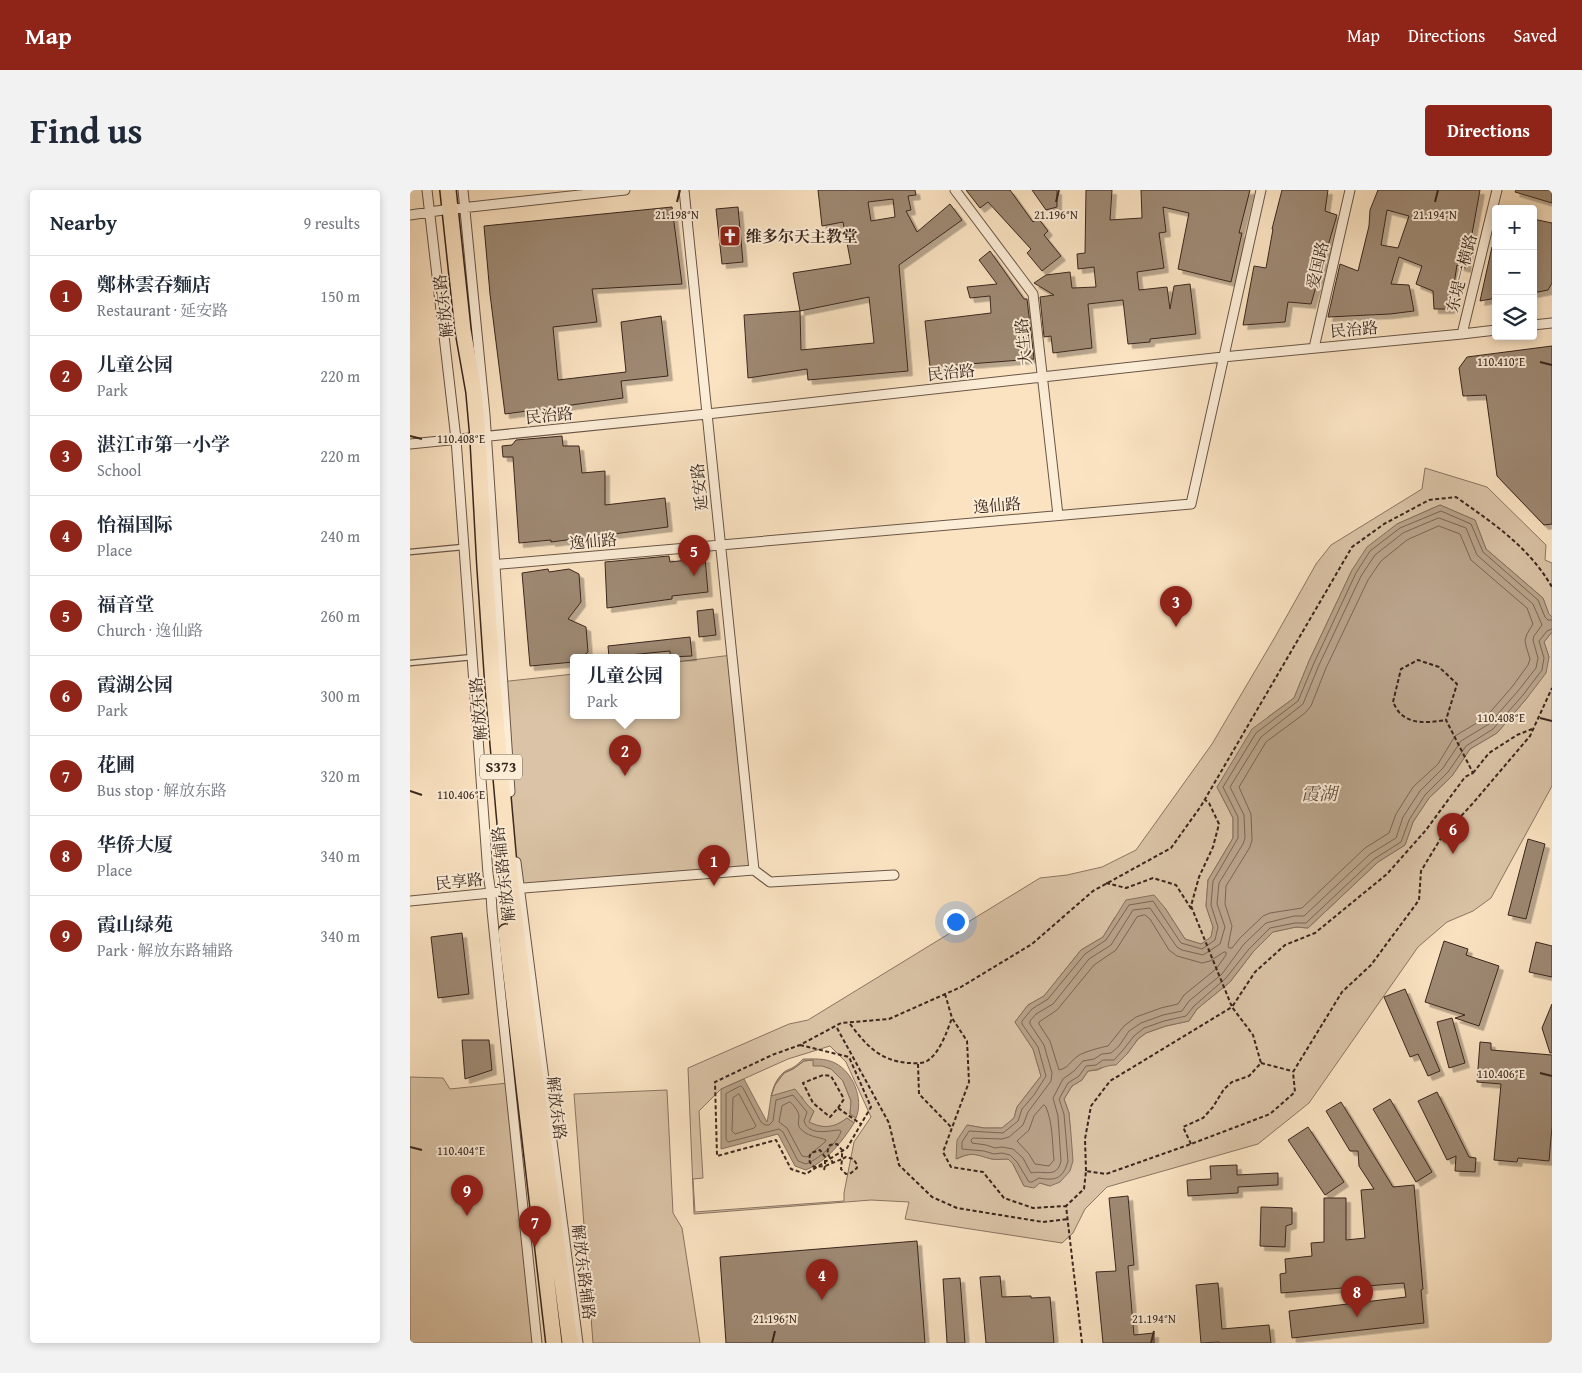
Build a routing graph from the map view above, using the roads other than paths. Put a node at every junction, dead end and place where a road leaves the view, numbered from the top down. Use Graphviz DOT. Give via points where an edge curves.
graph roads {
  1 [pos="427,190"];
  2 [pos="440,190"];
  3 [pos="448,190"];
  4 [pos="462,190"];
  5 [pos="625,190"];
  6 [pos="684,190"];
  7 [pos="955,190"];
  8 [pos="1261,190"];
  9 [pos="1350,190"];
  10 [pos="1497,190"];
  11 [pos="441,210"];
  12 [pos="410,215"];
  13 [pos="1552,323"];
  14 [pos="1537,325"];
  15 [pos="1492,330"];
  16 [pos="1462,334"];
  17 [pos="1314,348"];
  18 [pos="1223,357"];
  19 [pos="1042,378"];
  20 [pos="707,414"];
  21 [pos="468,438"];
  22 [pos="410,444"];
  23 [pos="1058,515"];
  24 [pos="720,544"];
  25 [pos="464,547"];
  26 [pos="410,552"];
  27 [pos="485,566"];
  28 [pos="472,657"];
  29 [pos="410,663"];
  30 [pos="754,870"];
  31 [pos="894,875"];
  32 [pos="501,891"];
  33 [pos="410,901"];
  34 [pos="537,1343"];
  35 [pos="554,1343"];
  36 [pos="570,1343"];
  37 [pos="578,1343"];
  1 -- 11 [label="street"];
  2 -- 11 [label="main road, 解放东路 / S373"];
  3 -- 11 [label="main road, 解放东路 / S373"];
  4 -- 37 [label="street, 解放东路辅路" via="485,415 513,843"];
  5 -- 11 [label="street"];
  6 -- 20 [label="street, 延安路"];
  7 -- 19 [label="street, 大生路" via="1033,294"];
  8 -- 18 [label="street, 逸仙路"];
  9 -- 17 [label="street, 爱国路"];
  10 -- 16 [label="street, 东堤一横路"];
  11 -- 12 [label="street"];
  11 -- 21 [label="main road, 解放东路 / S373" via="466,393"];
  13 -- 14 [label="street"];
  15 -- 16 [label="street, 民治路"];
  16 -- 17 [label="street, 民治路"];
  17 -- 18 [label="street, 民治路"];
  18 -- 19 [label="street, 民治路"];
  18 -- 23 [label="street, 逸仙路" via="1191,504"];
  19 -- 20 [label="street, 民治路"];
  19 -- 23 [label="street, 大生路"];
  20 -- 21 [label="street, 民治路"];
  20 -- 24 [label="street, 延安路"];
  21 -- 22 [label="street, 民治路"];
  21 -- 25 [label="street, 解放东路辅路"];
  21 -- 27 [label="main road, 解放东路 / S373"];
  21 -- 32 [label="main road, 解放东路 / S373"];
  23 -- 24 [label="street, 逸仙路"];
  24 -- 27 [label="street, 逸仙路"];
  24 -- 30 [label="street, 延安路"];
  25 -- 26 [label="lane"];
  25 -- 28 [label="street, 解放东路辅路"];
  27 -- 32 [label="main road, 解放东路 / S373" via="494,695"];
  28 -- 29 [label="lane"];
  28 -- 32 [label="street, 解放东路辅路" via="488,874"];
  30 -- 31 [label="street" via="770,882"];
  30 -- 32 [label="street, 民享路"];
  32 -- 33 [label="street, 民享路"];
  32 -- 34 [label="street, 解放东路辅路"];
  32 -- 35 [label="main road, 解放东路 / S373"];
  32 -- 36 [label="main road, 解放东路 / S373"];
}
